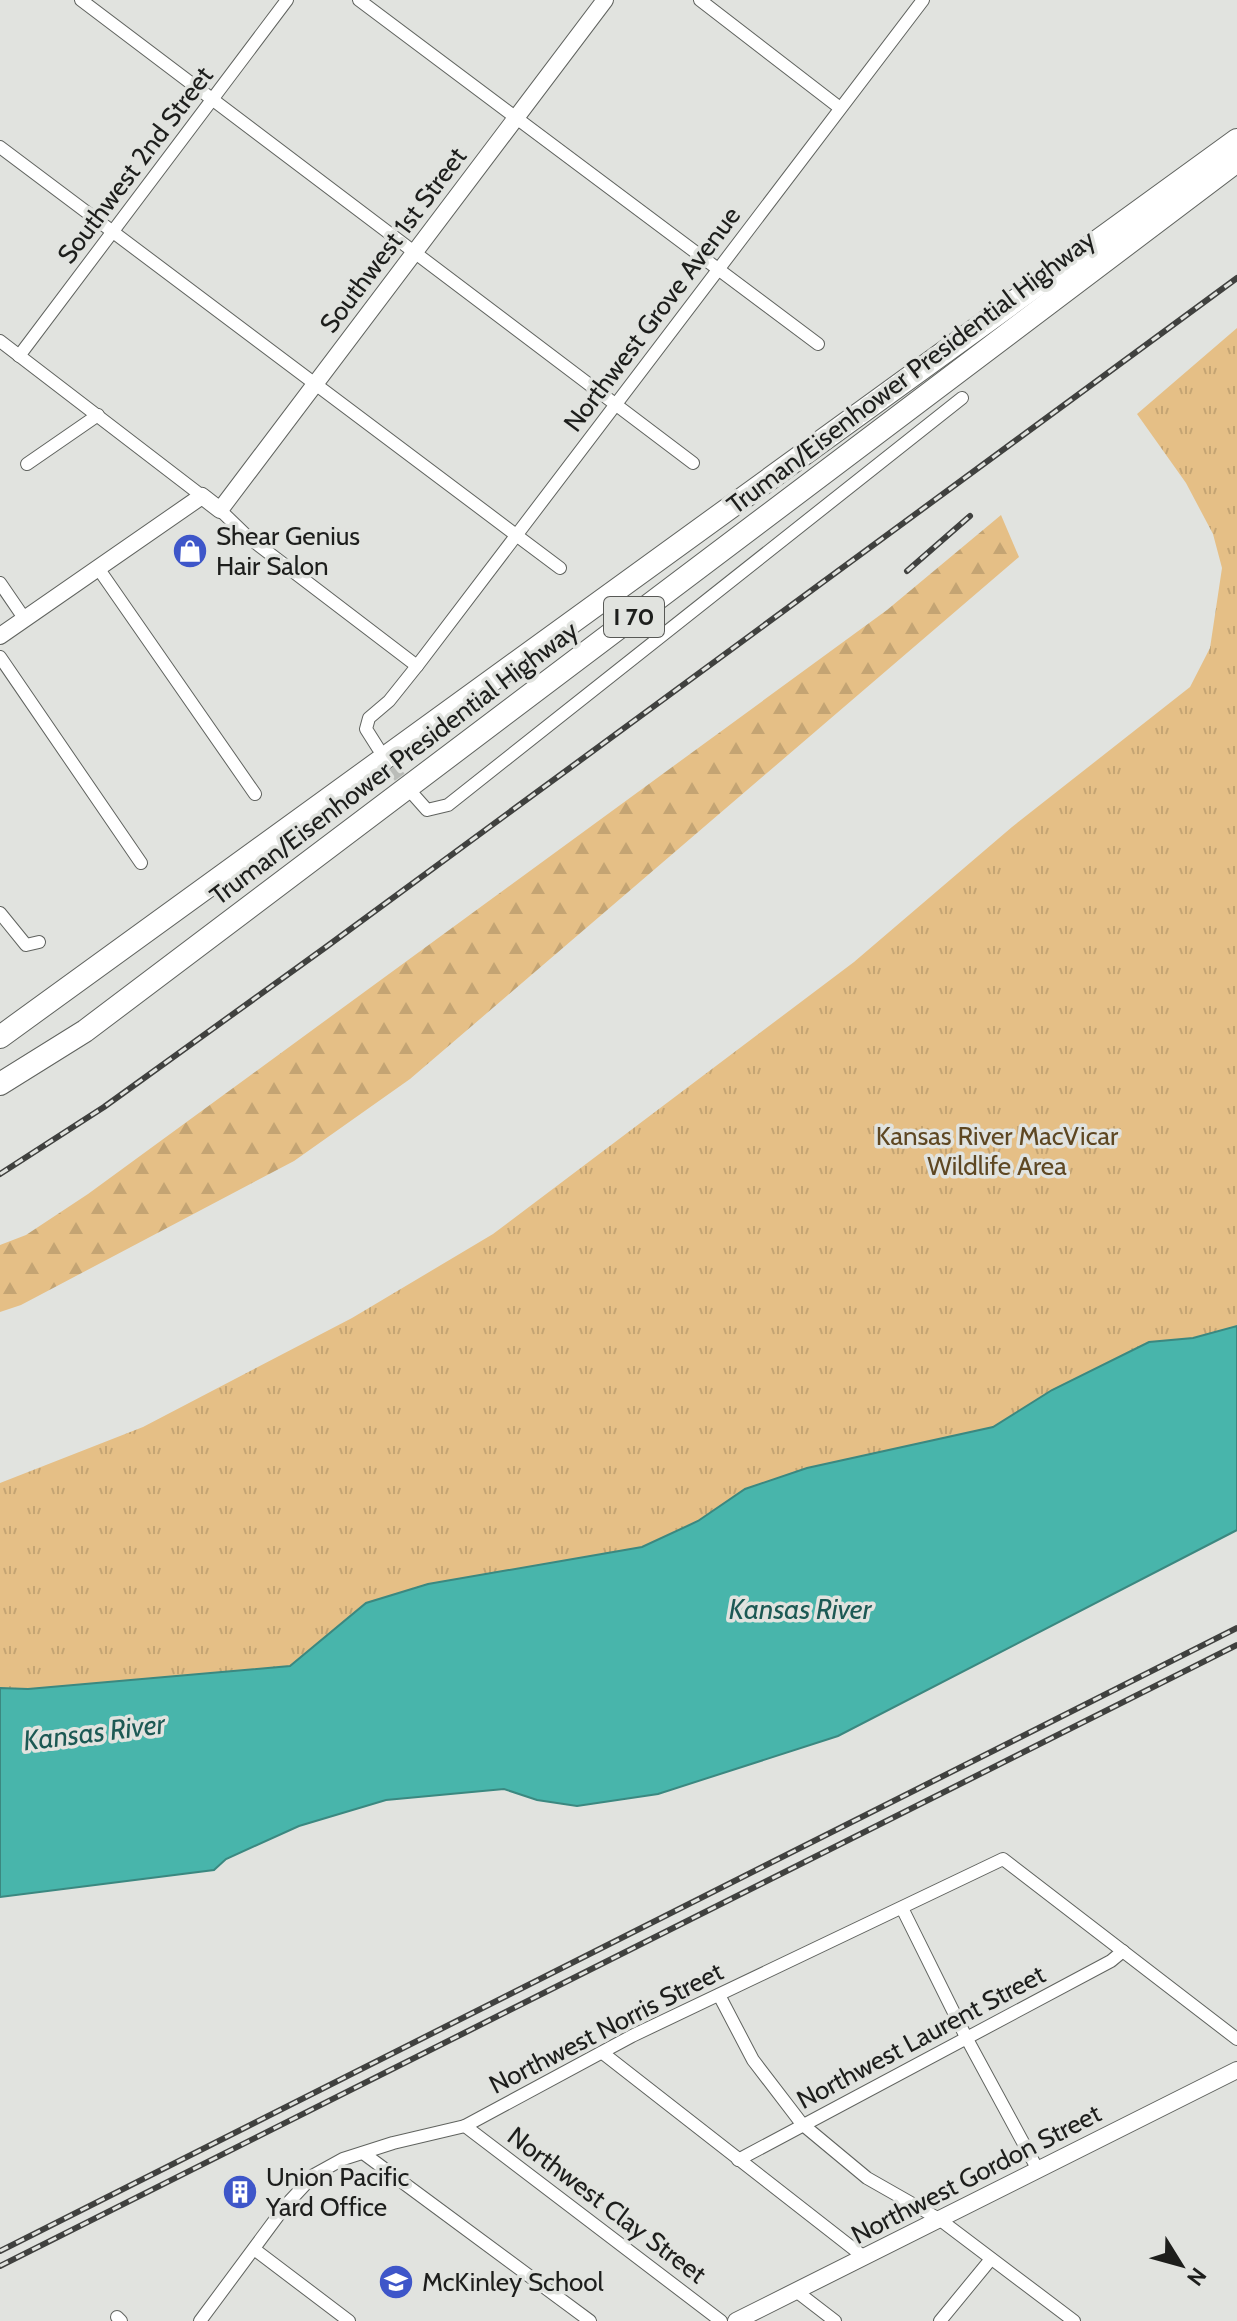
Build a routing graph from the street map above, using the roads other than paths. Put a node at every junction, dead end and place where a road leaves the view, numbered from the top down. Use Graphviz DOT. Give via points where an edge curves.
graph roads {
  1 [pos="81,0"];
  2 [pos="287,0"];
  3 [pos="359,0"];
  4 [pos="605,0"];
  5 [pos="700,0"];
  6 [pos="923,0"];
  7 [pos="212,100"];
  8 [pos="840,108"];
  9 [pos="515,119"];
  10 [pos="1237,140"];
  11 [pos="0,147"];
  12 [pos="1237,161"];
  13 [pos="111,232"];
  14 [pos="415,251"];
  15 [pos="716,271"];
  16 [pos="0,341"];
  17 [pos="818,344"];
  18 [pos="19,356"];
  19 [pos="314,384"];
  20 [pos="962,398"];
  21 [pos="616,404"];
  22 [pos="98,415"];
  23 [pos="693,463"];
  24 [pos="27,464"];
  25 [pos="202,496"];
  26 [pos="220,510"];
  27 [pos="516,535"];
  28 [pos="98,568"];
  29 [pos="560,568"];
  30 [pos="0,583"];
  31 [pos="24,618"];
  32 [pos="0,636"];
  33 [pos="0,657"];
  34 [pos="417,666"];
  35 [pos="378,748"];
  36 [pos="411,792"];
  37 [pos="255,794"];
  38 [pos="141,863"];
  39 [pos="0,913"];
  40 [pos="39,942"];
  41 [pos="0,1037"];
  42 [pos="0,1084"];
  43 [pos="902,1908"];
  44 [pos="1123,1951"];
  45 [pos="719,1995"];
  46 [pos="967,2039"];
  47 [pos="1237,2039"];
  48 [pos="604,2054"];
  49 [pos="1237,2070"];
  50 [pos="802,2124"];
  51 [pos="465,2126"];
  52 [pos="363,2153"];
  53 [pos="738,2160"];
  54 [pos="1038,2170"];
  55 [pos="939,2219"];
  56 [pos="254,2249"];
  57 [pos="864,2257"];
  58 [pos="991,2259"];
  59 [pos="796,2291"];
  60 [pos="200,2321"];
  61 [pos="349,2321"];
  62 [pos="590,2321"];
  63 [pos="721,2321"];
  64 [pos="736,2321"];
  65 [pos="835,2321"];
  66 [pos="940,2321"];
  67 [pos="1074,2321"];
  1 -- 7 [label="street"];
  2 -- 7 [label="street, Southwest 2nd Street"];
  3 -- 9 [label="street"];
  4 -- 9 [label="street, Southwest 1st Street"];
  5 -- 8 [label="street"];
  6 -- 8 [label="street, Northwest Grove Avenue"];
  7 -- 13 [label="street, Southwest 2nd Street"];
  7 -- 14 [label="street"];
  8 -- 15 [label="street, Northwest Grove Avenue"];
  9 -- 14 [label="street, Southwest 1st Street"];
  9 -- 15 [label="street"];
  10 -- 41 [label="highway, Truman/Eisenhower Presidential Highway / I 70"];
  11 -- 13 [label="street"];
  12 -- 42 [label="highway, Truman/Eisenhower Presidential Highway / I 70" via="85,1031"];
  13 -- 18 [label="street, Southwest 2nd Street"];
  13 -- 19 [label="street"];
  14 -- 19 [label="street, Southwest 1st Street"];
  14 -- 21 [label="street"];
  15 -- 17 [label="street"];
  15 -- 21 [label="street, Northwest Grove Avenue"];
  16 -- 18 [label="street"];
  18 -- 22 [label="street"];
  19 -- 26 [label="street, Southwest 1st Street"];
  19 -- 27 [label="street"];
  20 -- 36 [label="street" via="448,805 427,810"];
  21 -- 23 [label="street"];
  21 -- 27 [label="street, Northwest Grove Avenue"];
  22 -- 24 [label="street"];
  22 -- 25 [label="street"];
  25 -- 26 [label="street"];
  25 -- 28 [label="street"];
  26 -- 34 [label="street"];
  27 -- 29 [label="street"];
  27 -- 34 [label="street, Northwest Grove Avenue"];
  28 -- 31 [label="street"];
  28 -- 37 [label="street"];
  30 -- 31 [label="street"];
  31 -- 32 [label="street"];
  33 -- 38 [label="street"];
  34 -- 35 [label="street, Northwest Grove Avenue" via="369,718 366,729"];
  39 -- 40 [label="street" via="21,942"];
  43 -- 44 [label="street, Northwest Norris Street" via="998,1861 1008,1862"];
  43 -- 45 [label="street, Northwest Norris Street"];
  43 -- 46 [label="street"];
  44 -- 46 [label="street, Northwest Laurent Street"];
  44 -- 47 [label="street"];
  45 -- 48 [label="street, Northwest Norris Street"];
  45 -- 50 [label="street" via="753,2060"];
  46 -- 50 [label="street, Northwest Laurent Street"];
  46 -- 54 [label="street"];
  48 -- 51 [label="street, Northwest Norris Street"];
  48 -- 53 [label="street"];
  49 -- 54 [label="street, Northwest Gordon Street"];
  50 -- 53 [label="street, Northwest Laurent Street"];
  50 -- 55 [label="street" via="867,2178"];
  51 -- 52 [label="street, Northwest Norris Street"];
  51 -- 63 [label="street, Northwest Clay Street"];
  52 -- 56 [label="street, Northwest Norris Street" via="314,2175"];
  52 -- 62 [label="street"];
  53 -- 57 [label="street"];
  54 -- 55 [label="street, Northwest Gordon Street"];
  55 -- 57 [label="street, Northwest Gordon Street"];
  55 -- 58 [label="street"];
  56 -- 60 [label="street"];
  56 -- 61 [label="street"];
  57 -- 59 [label="street, Northwest Gordon Street"];
  58 -- 66 [label="street"];
  58 -- 67 [label="street"];
  59 -- 64 [label="street, Northwest Gordon Street"];
  59 -- 65 [label="street"];
}
